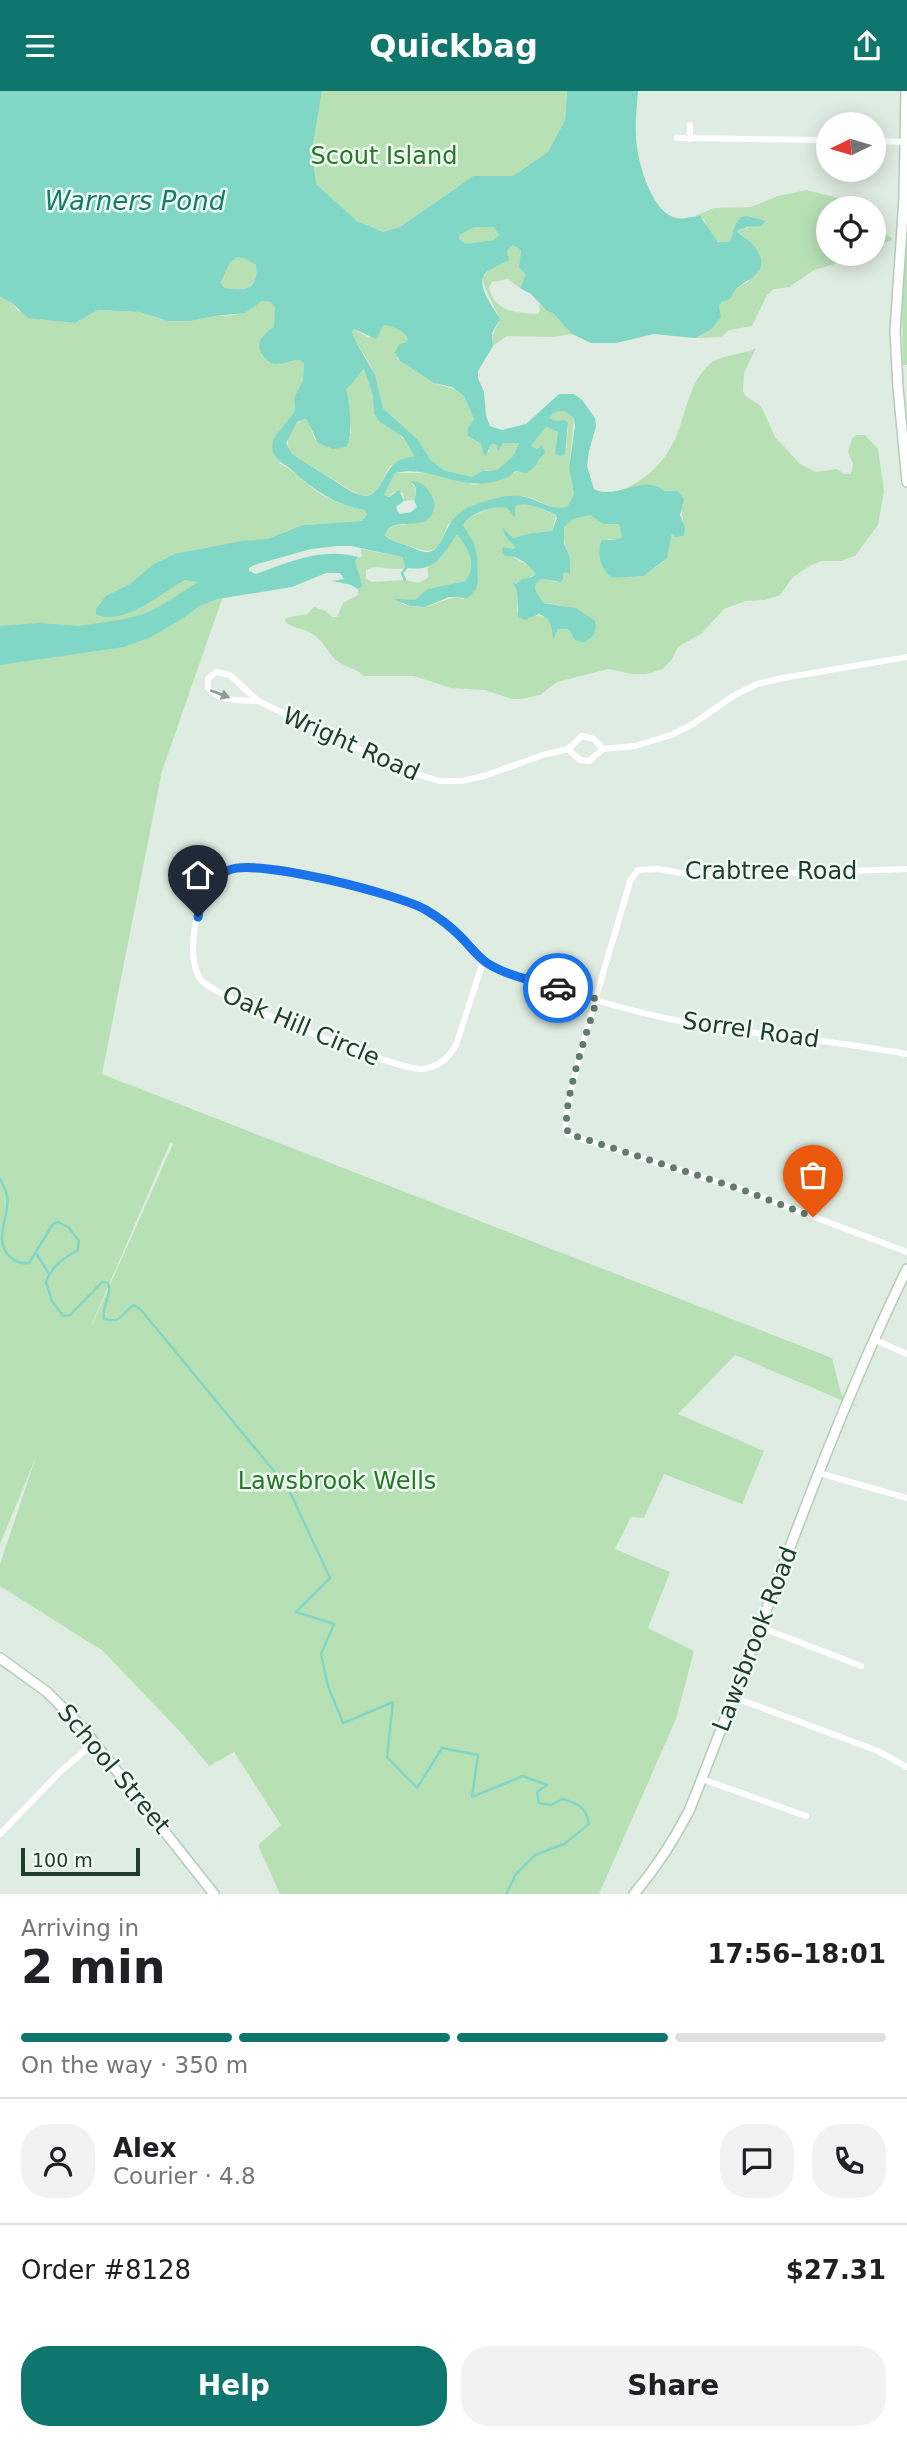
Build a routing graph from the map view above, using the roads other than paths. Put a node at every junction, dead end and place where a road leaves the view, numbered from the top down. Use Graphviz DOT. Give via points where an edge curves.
graph roads {
  1 [pos="906,91"];
  2 [pos="690,125"];
  3 [pos="677,138"];
  4 [pos="690,139"];
  5 [pos="816,140"];
  6 [pos="886,141"];
  7 [pos="905,142"];
  8 [pos="905,212"];
  9 [pos="907,482"];
  10 [pos="907,657"];
  11 [pos="258,701"];
  12 [pos="568,749"];
  13 [pos="603,749"];
  14 [pos="907,869"];
  15 [pos="484,959"];
  16 [pos="597,999"];
  17 [pos="907,1054"];
  18 [pos="907,1252"];
  19 [pos="907,1269"];
  20 [pos="875,1340"];
  21 [pos="907,1354"];
  22 [pos="819,1473"];
  23 [pos="907,1498"];
  24 [pos="760,1627"];
  25 [pos="0,1658"];
  26 [pos="861,1666"];
  27 [pos="733,1697"];
  28 [pos="95,1742"];
  29 [pos="907,1767"];
  30 [pos="702,1779"];
  31 [pos="806,1816"];
  32 [pos="0,1834"];
  33 [pos="214,1894"];
  34 [pos="634,1894"];
  1 -- 7 [label="street"];
  2 -- 4 [label="street"];
  3 -- 4 [label="street"];
  4 -- 5 [label="street"];
  6 -- 7 [label="street"];
  7 -- 8 [label="street"];
  8 -- 9 [label="street" via="896,356"];
  10 -- 13 [label="street, Wright Road" via="757,684 671,735 635,746"];
  11 -- 11 [label="street, Wright Road, one-way" via="224,672 208,679 208,688 218,696"];
  11 -- 12 [label="street, Wright Road" via="401,769 439,781 473,779"];
  12 -- 13 [label="street, Wright Road" via="584,761"];
  12 -- 13 [label="street, Wright Road" via="586,736"];
  14 -- 16 [label="street, Crabtree Road" via="733,875 658,869 637,872 630,881"];
  15 -- 15 [label="street, Oak Hill Circle" via="425,909 313,876 238,867 209,885 201,902 193,953 198,976 217,992 346,1047 420,1069 451,1054"];
  15 -- 16 [label="street, Oak Hill Circle"];
  16 -- 17 [label="street, Sorrel Road" via="675,1020"];
  16 -- 18 [label="street" via="566,1108 569,1134 743,1190"];
  19 -- 20 [label="street, Lawsbrook Road"];
  20 -- 21 [label="street"];
  20 -- 22 [label="street, Lawsbrook Road"];
  22 -- 23 [label="street"];
  22 -- 24 [label="street, Lawsbrook Road"];
  24 -- 26 [label="street"];
  24 -- 27 [label="street, Lawsbrook Road"];
  25 -- 28 [label="street, School Street" via="47,1692"];
  27 -- 29 [label="street" via="878,1751"];
  27 -- 30 [label="street, Lawsbrook Road"];
  28 -- 32 [label="street"];
  28 -- 33 [label="street, School Street"];
  30 -- 31 [label="street"];
  30 -- 34 [label="street, Lawsbrook Road" via="674,1841"];
}
